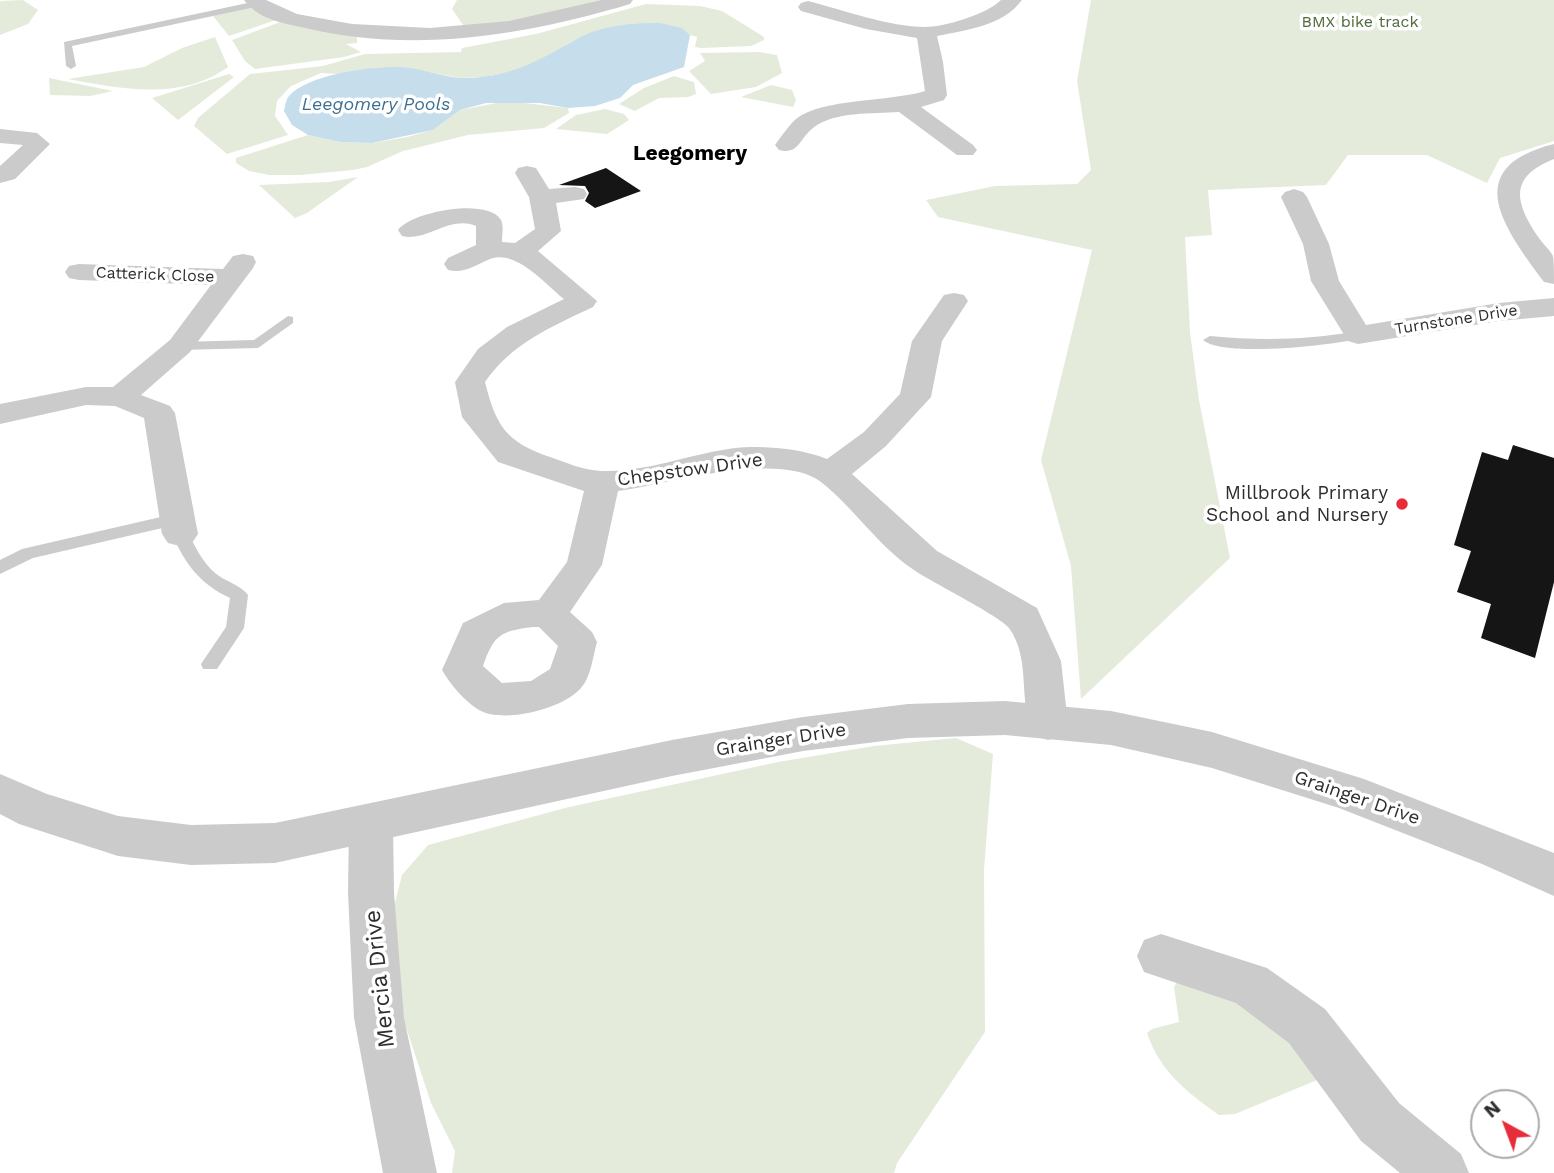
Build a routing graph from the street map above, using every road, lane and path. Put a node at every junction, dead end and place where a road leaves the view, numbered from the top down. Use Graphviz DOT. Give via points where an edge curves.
graph roads {
  1 [pos="623,0"];
  2 [pos="1012,0"];
  3 [pos="256,2"];
  4 [pos="808,7"];
  5 [pos="926,33"];
  6 [pos="71,66"];
  7 [pos="904,105"];
  8 [pos="0,135"];
  9 [pos="787,145"];
  10 [pos="965,150"];
  11 [pos="1554,151"];
  12 [pos="0,176"];
  13 [pos="575,194"];
  14 [pos="1294,197"];
  15 [pos="411,230"];
  16 [pos="505,250"];
  17 [pos="458,264"];
  18 [pos="79,272"];
  19 [pos="1554,276"];
  20 [pos="954,302"];
  21 [pos="1554,307"];
  22 [pos="288,320"];
  23 [pos="1358,335"];
  24 [pos="1210,340"];
  25 [pos="180,346"];
  26 [pos="120,397"];
  27 [pos="0,415"];
  28 [pos="831,473"];
  29 [pos="603,482"];
  30 [pos="179,526"];
  31 [pos="0,568"];
  32 [pos="550,614"];
  33 [pos="210,664"];
  34 [pos="1048,724"];
  35 [pos="0,793"];
  36 [pos="370,824"];
  37 [pos="1554,875"];
  38 [pos="1161,956"];
  39 [pos="411,1173"];
  40 [pos="1443,1173"];
  1 -- 3 [label="street" via="554,20 444,34 321,26"];
  2 -- 5 [label="street" via="992,16"];
  3 -- 6 [label="lane" via="67,44"];
  4 -- 5 [label="street"];
  5 -- 7 [label="street" via="936,95"];
  7 -- 9 [label="street" via="834,111 805,123"];
  7 -- 10 [label="street"];
  8 -- 12 [label="street" via="29,138 38,144"];
  11 -- 19 [label="street" via="1516,171 1507,197 1518,225"];
  13 -- 16 [label="street" via="535,185 548,230"];
  14 -- 23 [label="street" via="1316,244 1325,281"];
  15 -- 16 [label="street" via="443,217 471,214 489,222"];
  16 -- 17 [label="street"];
  16 -- 29 [label="street, Chepstow Drive" via="592,297 517,333 489,355 470,382 478,417 510,455 580,479"];
  18 -- 25 [label="street, Catterick Close" via="237,270"];
  20 -- 28 [label="street" via="927,341 915,397 875,439"];
  21 -- 23 [label="street, Turnstone Drive"];
  22 -- 25 [label="lane" via="258,344"];
  23 -- 24 [label="lane" via="1268,346"];
  25 -- 26 [label="street, Catterick Close"];
  26 -- 27 [label="street" via="86,396"];
  26 -- 30 [label="street" via="159,413"];
  28 -- 29 [label="street, Chepstow Drive" via="795,459 746,458"];
  28 -- 34 [label="street, Chepstow Drive" via="925,560 1024,618 1042,661"];
  29 -- 32 [label="street" via="584,565"];
  30 -- 31 [label="lane" via="28,553"];
  30 -- 33 [label="lane" via="192,561 212,583 239,595 235,628"];
  34 -- 36 [label="street, Grainger Drive" via="1005,718 908,722 803,734"];
  34 -- 37 [label="street, Grainger Drive" via="1111,728 1212,750 1348,792"];
  35 -- 36 [label="street, Grainger Drive" via="35,810 118,836 191,845 275,842"];
  36 -- 39 [label="street, Mercia Drive" via="379,1018"];
  38 -- 40 [label="street" via="1250,984 1307,1026 1380,1122"];
}
